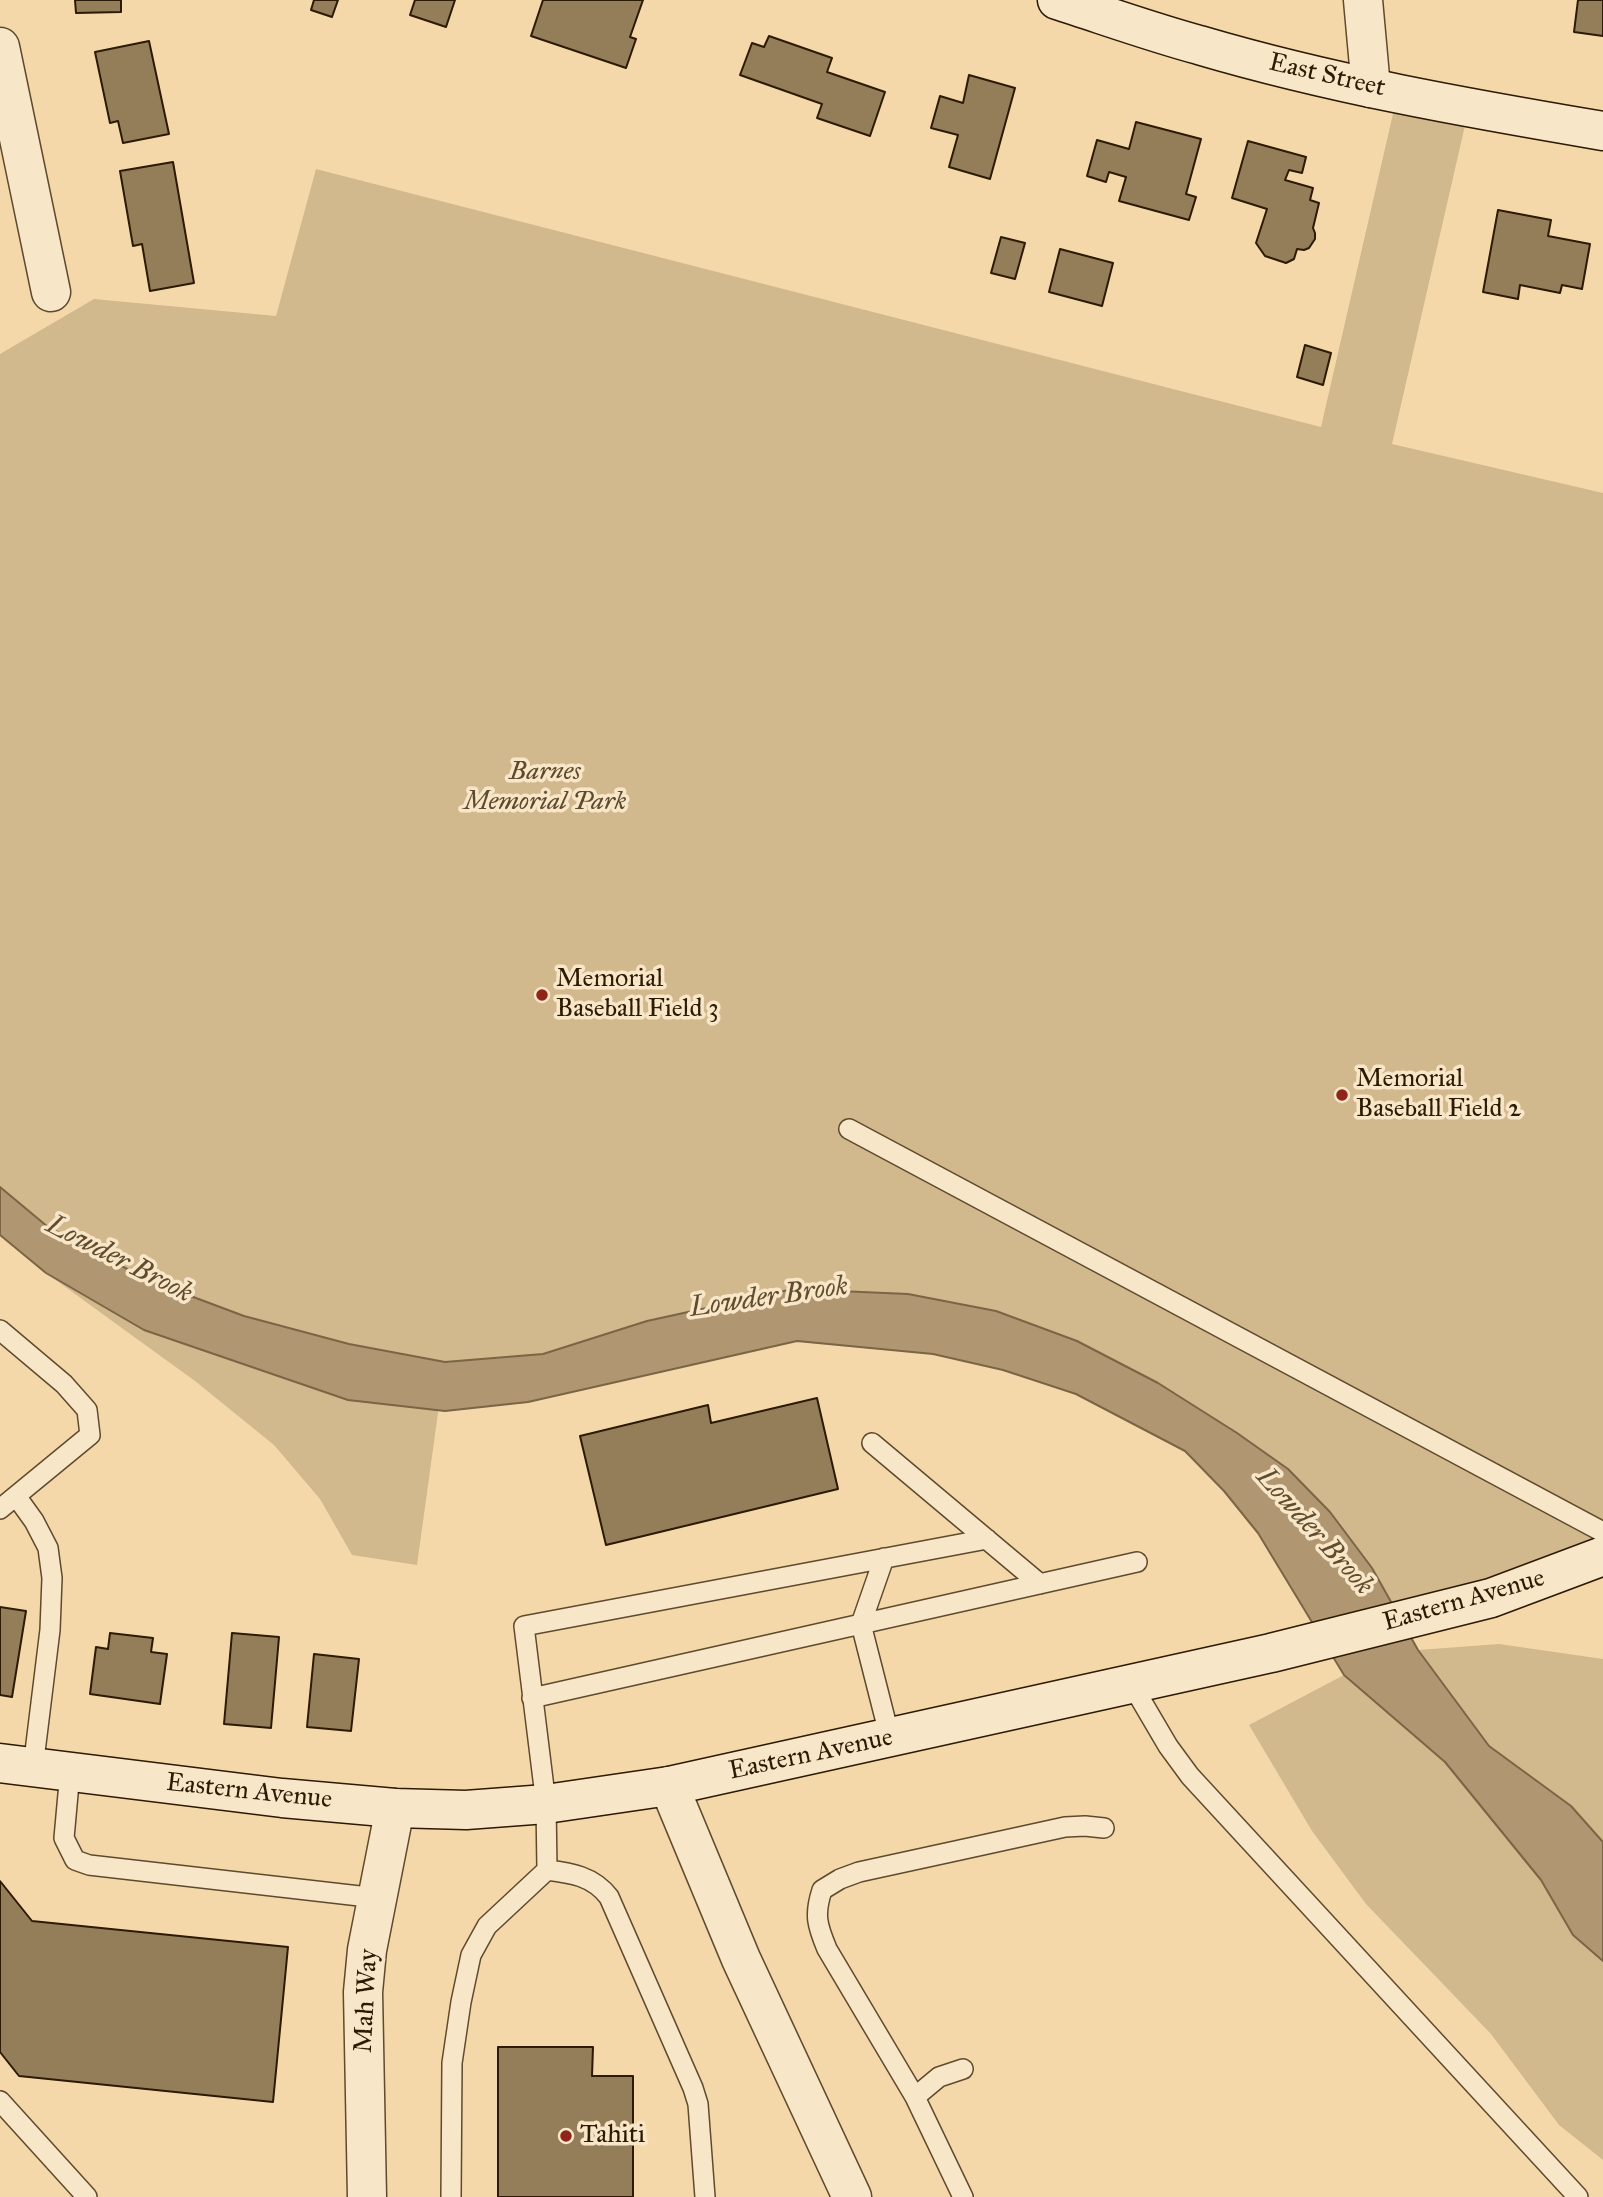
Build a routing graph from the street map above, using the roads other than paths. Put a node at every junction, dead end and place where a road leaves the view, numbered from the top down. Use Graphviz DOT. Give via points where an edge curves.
graph roads {
  1 [pos="1057,0"];
  2 [pos="1363,0"];
  3 [pos="0,47"];
  4 [pos="1371,88"];
  5 [pos="1603,131"];
  6 [pos="51,292"];
  7 [pos="849,1129"];
  8 [pos="0,1330"];
  9 [pos="872,1443"];
  10 [pos="16,1496"];
  11 [pos="0,1509"];
  12 [pos="1603,1532"];
  13 [pos="987,1539"];
  14 [pos="1603,1556"];
  15 [pos="884,1558"];
  16 [pos="1138,1562"];
  17 [pos="1040,1584"];
  18 [pos="861,1624"];
  19 [pos="1131,1683"];
  20 [pos="532,1698"];
  21 [pos="890,1738"];
  22 [pos="34,1767"];
  23 [pos="669,1786"];
  24 [pos="546,1804"];
  25 [pos="395,1808"];
  26 [pos="1104,1828"];
  27 [pos="547,1870"];
  28 [pos="377,1898"];
  29 [pos="963,2069"];
  30 [pos="915,2097"];
  31 [pos="0,2101"];
  32 [pos="87,2197"];
  33 [pos="367,2197"];
  34 [pos="451,2197"];
  35 [pos="705,2197"];
  36 [pos="852,2197"];
  37 [pos="963,2197"];
  38 [pos="1578,2197"];
  1 -- 4 [label="main road, East Street" via="1199,46"];
  2 -- 4 [label="main road"];
  3 -- 6 [label="main road"];
  4 -- 5 [label="main road, East Street"];
  7 -- 12 [label="lane"];
  8 -- 10 [label="lane" via="64,1384 87,1410 90,1435"];
  9 -- 13 [label="lane"];
  10 -- 11 [label="lane"];
  10 -- 22 [label="lane" via="48,1548 52,1578"];
  13 -- 15 [label="lane"];
  13 -- 17 [label="lane"];
  14 -- 19 [label="main road, Eastern Avenue" via="1491,1598"];
  15 -- 18 [label="lane"];
  15 -- 20 [label="lane" via="524,1626"];
  16 -- 17 [label="lane"];
  17 -- 18 [label="lane"];
  18 -- 20 [label="lane"];
  18 -- 21 [label="lane"];
  19 -- 21 [label="main road, Eastern Avenue"];
  19 -- 38 [label="lane" via="1190,1776"];
  20 -- 24 [label="lane"];
  21 -- 23 [label="main road, Eastern Avenue"];
  22 -- 25 [label="main road, Eastern Avenue"];
  22 -- 28 [label="lane" via="75,1860"];
  23 -- 24 [label="main road, Eastern Avenue"];
  23 -- 36 [label="main road" via="741,1959"];
  24 -- 25 [label="main road, Eastern Avenue" via="466,1810"];
  24 -- 27 [label="lane"];
  25 -- 28 [label="main road, Mah Way"];
  26 -- 30 [label="lane" via="1065,1827 859,1872 822,1890 816,1908 827,1949"];
  27 -- 34 [label="lane" via="487,1926 471,1955 452,2063"];
  27 -- 35 [label="lane" via="584,1878 609,1897 693,2088"];
  28 -- 33 [label="main road, Mah Way" via="363,1992"];
  29 -- 30 [label="lane" via="939,2077"];
  30 -- 37 [label="lane"];
  31 -- 32 [label="lane"];
}
